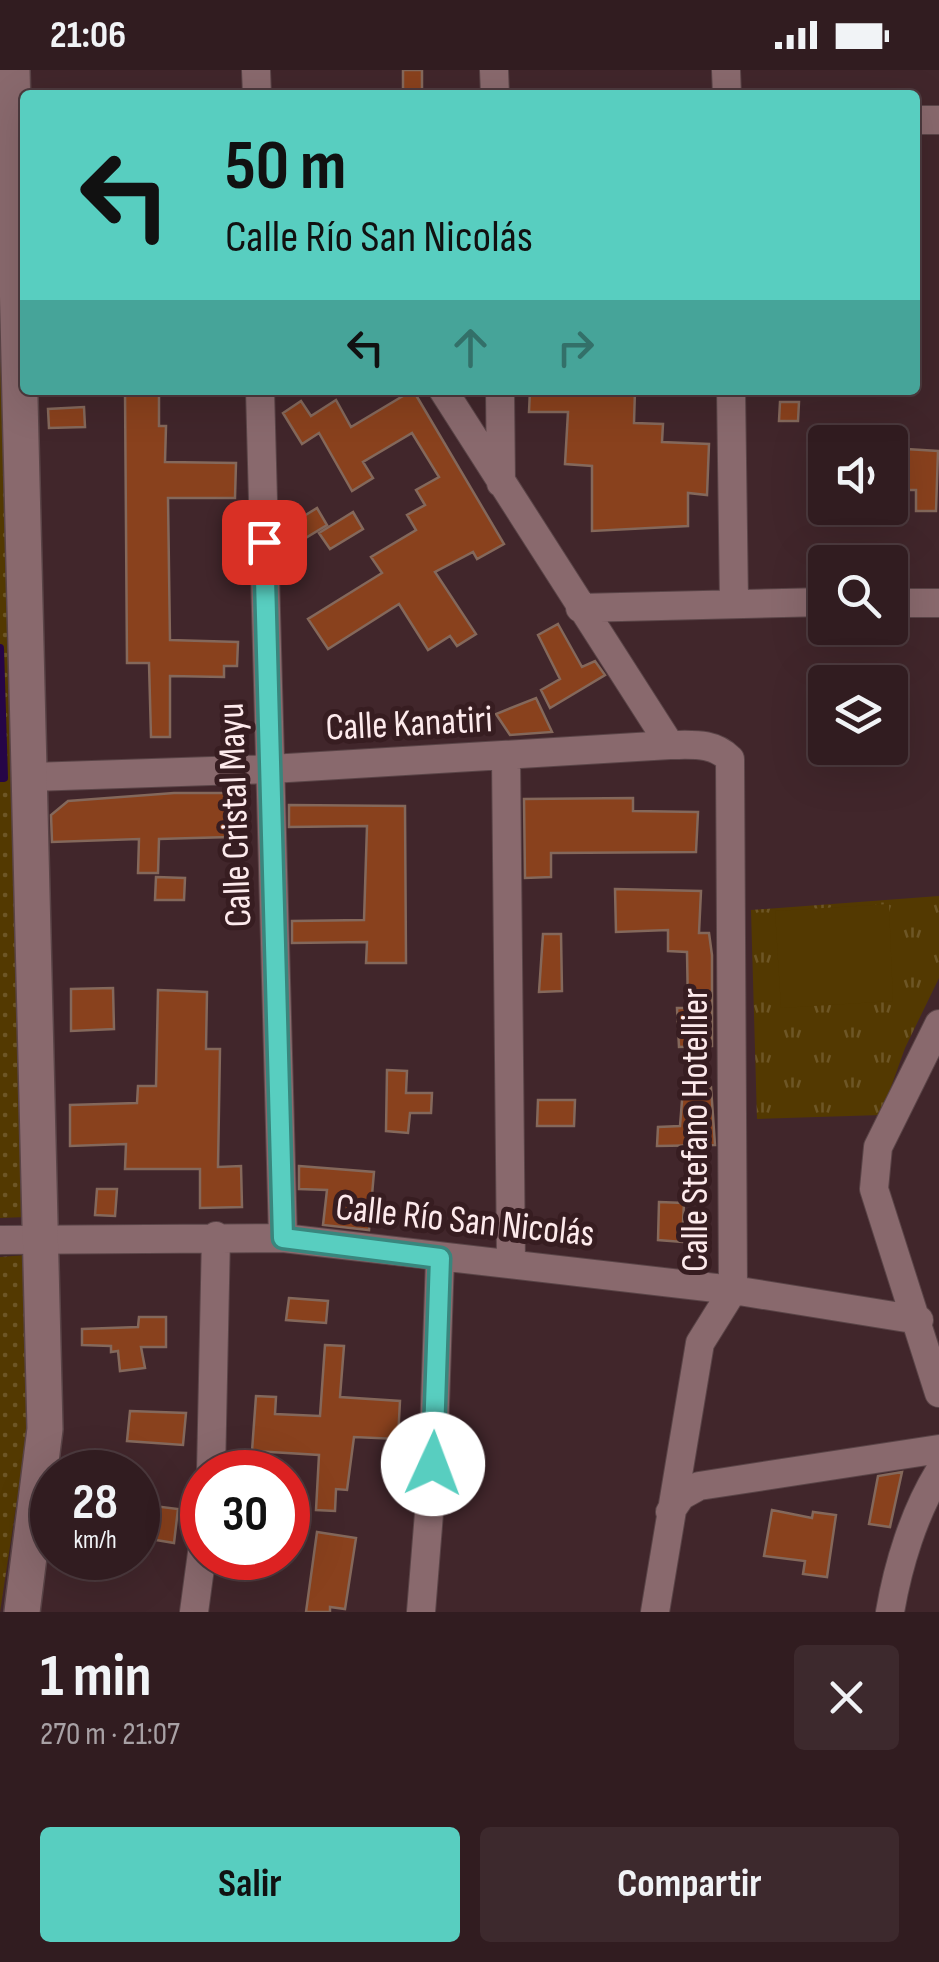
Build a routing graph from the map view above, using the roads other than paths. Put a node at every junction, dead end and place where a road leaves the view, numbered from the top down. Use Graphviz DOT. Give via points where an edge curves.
graph roads {
  1 [pos="12,70"];
  2 [pos="15,302"];
  3 [pos="260,395"];
  4 [pos="446,395"];
  5 [pos="500,395"];
  6 [pos="732,395"];
  7 [pos="500,484"];
  8 [pos="734,602"];
  9 [pos="808,602"];
  10 [pos="908,603"];
  11 [pos="939,603"];
  12 [pos="580,608"];
  13 [pos="670,745"];
  14 [pos="506,757"];
  15 [pos="271,769"];
  16 [pos="32,777"];
  17 [pos="939,1024"];
  18 [pos="216,1236"];
  19 [pos="43,1237"];
  20 [pos="283,1238"];
  21 [pos="0,1240"];
  22 [pos="440,1258"];
  23 [pos="511,1262"];
  24 [pos="733,1290"];
  25 [pos="919,1320"];
  26 [pos="939,1393"];
  27 [pos="939,1449"];
  28 [pos="211,1450"];
  29 [pos="939,1472"];
  30 [pos="670,1512"];
  31 [pos="198,1580"];
  32 [pos="22,1612"];
  33 [pos="194,1612"];
  34 [pos="420,1612"];
  35 [pos="654,1612"];
  36 [pos="890,1612"];
  1 -- 2 [label="street"];
  2 -- 16 [label="street"];
  3 -- 15 [label="street, Calle Cristal Mayu"];
  4 -- 7 [label="street"];
  5 -- 7 [label="street"];
  6 -- 8 [label="street"];
  7 -- 12 [label="street"];
  8 -- 9 [label="street"];
  8 -- 12 [label="street"];
  10 -- 11 [label="street"];
  12 -- 13 [label="street"];
  13 -- 14 [label="street, Calle Kanatiri"];
  13 -- 24 [label="street, Calle Stefano Hotellier" via="720,749 733,776"];
  14 -- 15 [label="street, Calle Kanatiri"];
  14 -- 23 [label="street"];
  15 -- 16 [label="street, Calle Kanatiri"];
  15 -- 20 [label="street, Calle Cristal Mayu"];
  16 -- 19 [label="street"];
  17 -- 25 [label="street" via="878,1146 874,1189"];
  18 -- 19 [label="street, Calle Río San Nicolás"];
  18 -- 20 [label="street, Calle Río San Nicolás"];
  18 -- 28 [label="street"];
  19 -- 21 [label="street, Calle Río San Nicolás"];
  19 -- 32 [label="street" via="45,1429"];
  20 -- 22 [label="street, Calle Río San Nicolás"];
  22 -- 23 [label="street, Calle Río San Nicolás"];
  22 -- 34 [label="street"];
  23 -- 24 [label="street, Calle Río San Nicolás"];
  24 -- 25 [label="street, Calle Río San Nicolás"];
  24 -- 30 [label="street, Calle Stefano Hotellier" via="700,1343"];
  25 -- 26 [label="street"];
  27 -- 30 [label="street" via="699,1486"];
  29 -- 36 [label="street" via="914,1528"];
  30 -- 35 [label="street, Calle Stefano Hotellier"];
  31 -- 33 [label="street"];
}
